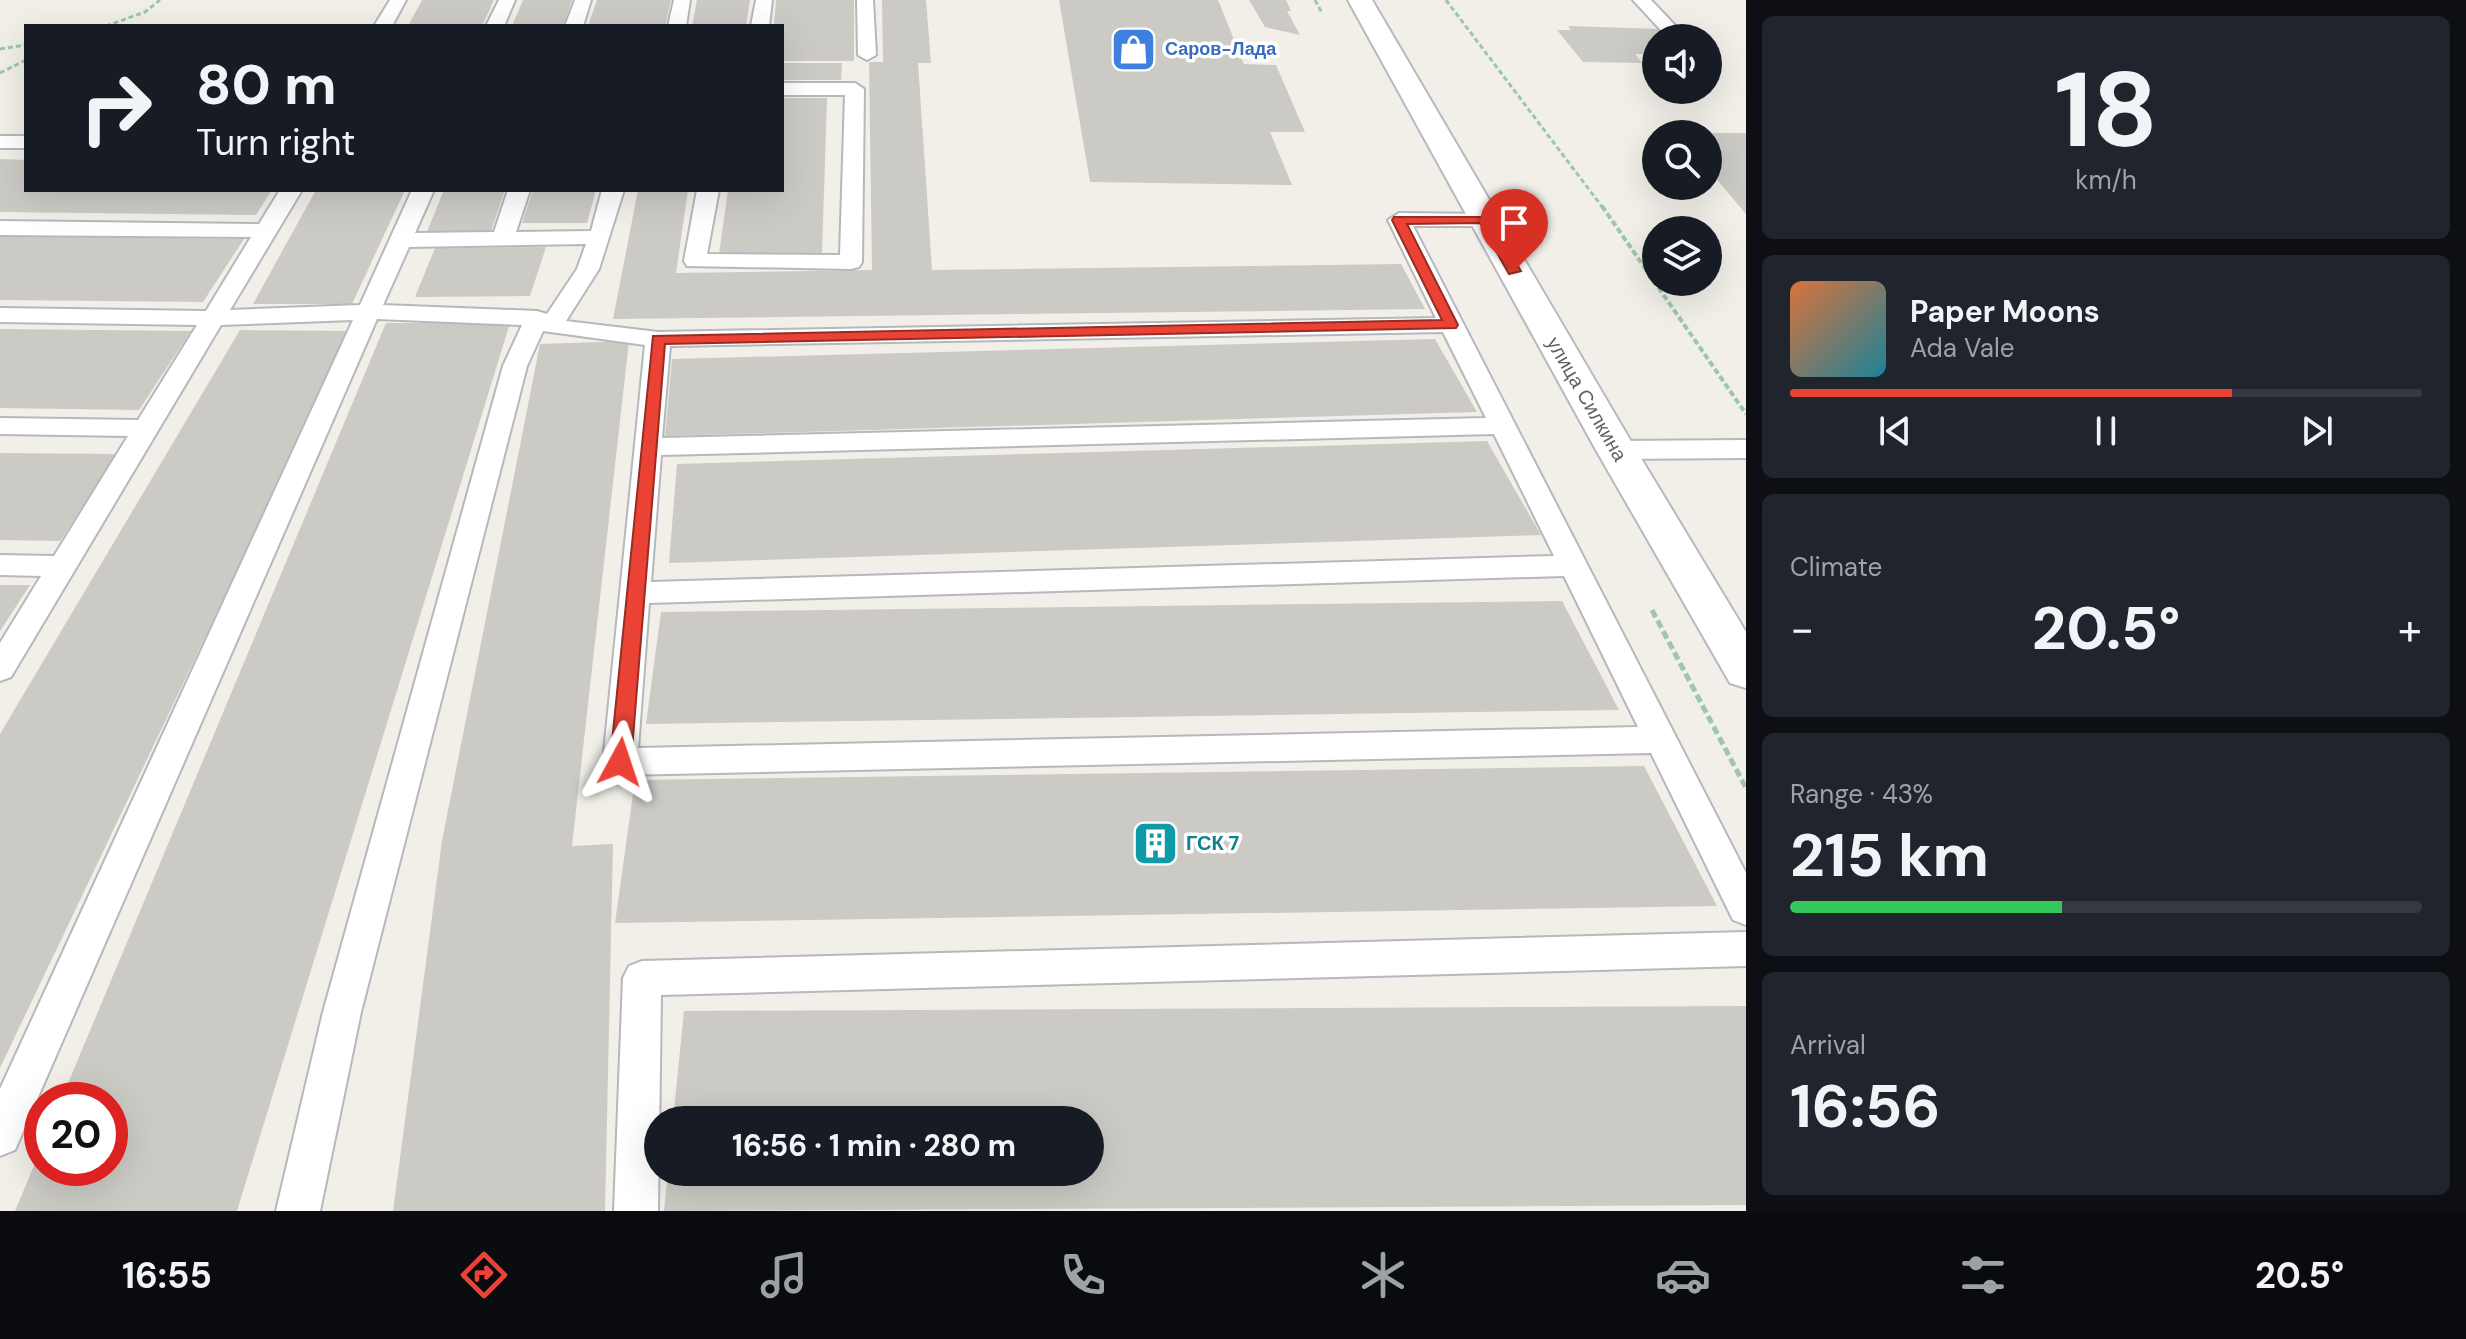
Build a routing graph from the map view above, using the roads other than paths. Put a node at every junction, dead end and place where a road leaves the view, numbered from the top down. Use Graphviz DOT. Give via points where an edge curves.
graph roads {
  1 [pos="398,0"];
  2 [pos="507,0"];
  3 [pos="583,0"];
  4 [pos="682,0"];
  5 [pos="764,0"];
  6 [pos="865,0"];
  7 [pos="1360,0"];
  8 [pos="1641,0"];
  9 [pos="384,24"];
  10 [pos="496,24"];
  11 [pos="575,24"];
  12 [pos="677,24"];
  13 [pos="760,24"];
  14 [pos="1664,24"];
  15 [pos="860,70"];
  16 [pos="784,89"];
  17 [pos="0,142"];
  18 [pos="24,142"];
  19 [pos="290,192"];
  20 [pos="422,192"];
  21 [pos="518,192"];
  22 [pos="612,192"];
  23 [pos="708,192"];
  24 [pos="1485,219"];
  25 [pos="0,228"];
  26 [pos="267,231"];
  27 [pos="600,237"];
  28 [pos="503,239"];
  29 [pos="402,240"];
  30 [pos="371,312"];
  31 [pos="0,315"];
  32 [pos="214,318"];
  33 [pos="544,322"];
  34 [pos="1451,325"];
  35 [pos="658,339"];
  36 [pos="0,426"];
  37 [pos="1503,426"];
  38 [pos="147,428"];
  39 [pos="649,447"];
  40 [pos="1746,449"];
  41 [pos="1616,450"];
  42 [pos="0,565"];
  43 [pos="63,566"];
  44 [pos="1573,566"];
  45 [pos="636,593"];
  46 [pos="0,669"];
  47 [pos="1746,671"];
  48 [pos="1660,740"];
  49 [pos="1746,909"];
  50 [pos="1746,949"];
  51 [pos="0,1135"];
  52 [pos="298,1211"];
  53 [pos="636,1211"];
  1 -- 9 [label="lane"];
  2 -- 10 [label="lane"];
  3 -- 11 [label="lane"];
  4 -- 12 [label="lane"];
  5 -- 13 [label="lane"];
  6 -- 15 [label="lane"];
  7 -- 24 [label="main road, улица Силкина"];
  8 -- 14 [label="lane"];
  15 -- 16 [label="lane"];
  15 -- 23 [label="lane" via="851,262 695,261"];
  17 -- 18 [label="lane"];
  19 -- 26 [label="lane"];
  20 -- 29 [label="lane"];
  21 -- 28 [label="lane"];
  22 -- 27 [label="lane"];
  24 -- 34 [label="lane" via="1399,220"];
  24 -- 41 [label="main road, улица Силкина"];
  25 -- 26 [label="lane"];
  26 -- 32 [label="lane"];
  27 -- 28 [label="lane"];
  27 -- 33 [label="lane" via="588,269"];
  28 -- 29 [label="lane"];
  29 -- 30 [label="lane"];
  30 -- 32 [label="lane"];
  30 -- 33 [label="lane"];
  30 -- 51 [label="lane"];
  31 -- 32 [label="lane"];
  32 -- 38 [label="lane"];
  33 -- 35 [label="lane"];
  33 -- 52 [label="lane" via="515,366 342,1012"];
  34 -- 35 [label="lane"];
  34 -- 37 [label="lane"];
  35 -- 39 [label="lane"];
  36 -- 38 [label="lane"];
  37 -- 39 [label="lane"];
  37 -- 44 [label="lane"];
  38 -- 43 [label="lane"];
  39 -- 45 [label="lane"];
  40 -- 41 [label="lane"];
  41 -- 47 [label="main road, улица Силкина"];
  42 -- 43 [label="lane"];
  43 -- 46 [label="lane"];
  44 -- 45 [label="lane"];
  44 -- 48 [label="lane"];
  45 -- 48 [label="lane" via="620,762"];
  48 -- 49 [label="lane"];
  50 -- 53 [label="lane" via="642,978"];
}
